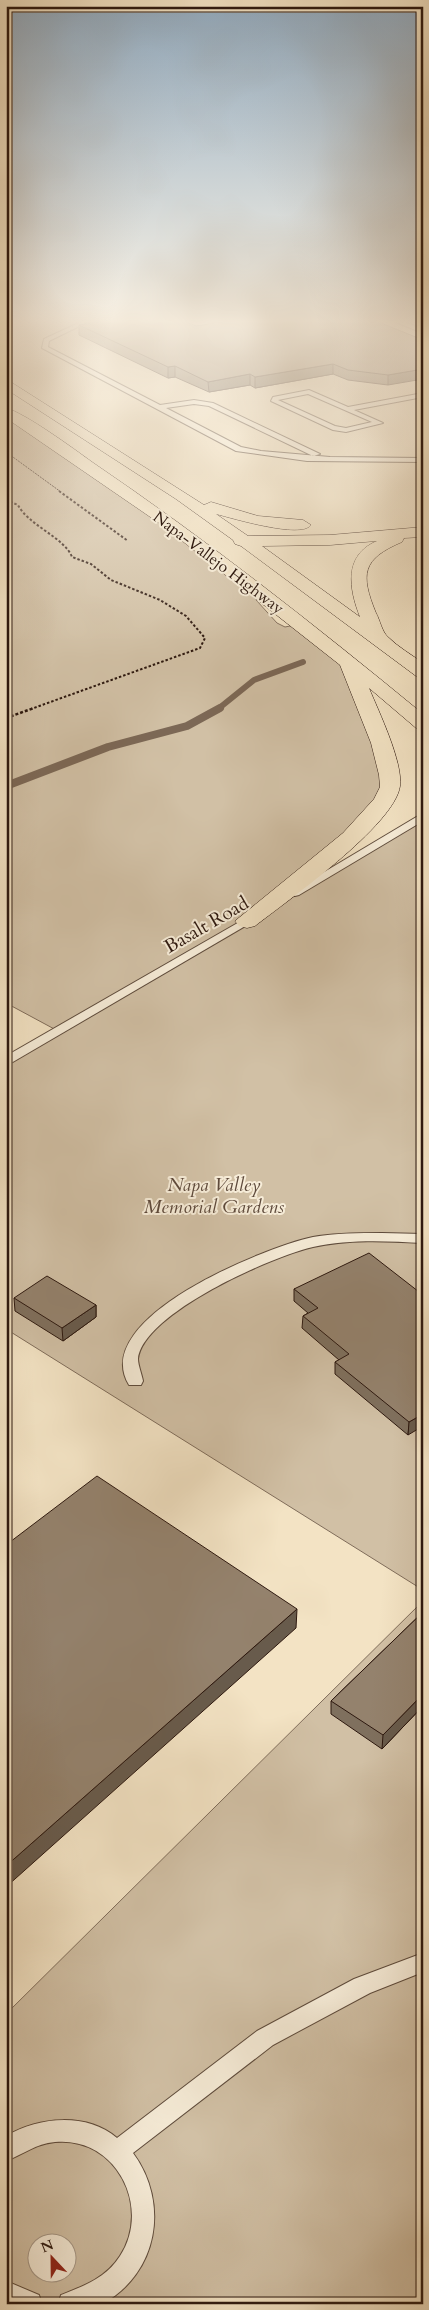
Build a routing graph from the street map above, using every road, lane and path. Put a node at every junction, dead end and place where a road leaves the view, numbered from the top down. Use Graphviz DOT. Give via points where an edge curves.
graph roads {
  1 [pos="28,427"];
  2 [pos="74,427"];
  3 [pos="199,427"];
  4 [pos="259,427"];
  5 [pos="330,427"];
  6 [pos="361,427"];
  7 [pos="6,452"];
  8 [pos="324,458"];
  9 [pos="423,460"];
  10 [pos="181,496"];
  11 [pos="6,500"];
  12 [pos="423,522"];
  13 [pos="335,525"];
  14 [pos="176,530"];
  15 [pos="423,532"];
  16 [pos="128,540"];
  17 [pos="246,542"];
  18 [pos="227,568"];
  19 [pos="379,638"];
  20 [pos="348,661"];
  21 [pos="423,672"];
  22 [pos="6,718"];
  23 [pos="423,724"];
  24 [pos="423,816"];
  25 [pos="247,921"];
  26 [pos="6,1062"];
  27 [pos="423,1239"];
  28 [pos="134,1380"];
  29 [pos="423,1962"];
  30 [pos="6,2150"];
  31 [pos="118,2151"];
  32 [pos="6,2293"];
  33 [pos="30,2304"];
  34 [pos="70,2304"];
  1 -- 14 [label="main road, Napa-Vallejo Highway"];
  2 -- 10 [label="main road, Napa-Vallejo Highway"];
  3 -- 8 [label="lane" via="240,448 262,454"];
  4 -- 8 [label="lane"];
  5 -- 6 [label="lane" via="346,430"];
  7 -- 16 [label="path"];
  8 -- 9 [label="lane"];
  10 -- 13 [label="main road" via="257,521"];
  10 -- 17 [label="main road, Napa-Vallejo Highway"];
  11 -- 22 [label="path" via="18,505 44,532 69,549 72,557 91,564 111,580 186,616 205,638 200,648"];
  12 -- 13 [label="main road"];
  13 -- 17 [label="main road" via="300,529"];
  14 -- 17 [label="main road"];
  14 -- 18 [label="main road, Napa-Vallejo Highway"];
  15 -- 17 [label="main road" via="330,540"];
  15 -- 19 [label="main road" via="373,549 363,559 358,571 358,585"];
  17 -- 18 [label="main road"];
  17 -- 19 [label="main road, Napa-Vallejo Highway"];
  18 -- 20 [label="main road, Napa-Vallejo Highway"];
  19 -- 21 [label="main road, Napa-Vallejo Highway"];
  20 -- 23 [label="main road, Napa-Vallejo Highway"];
  20 -- 25 [label="main road" via="389,770 390,789 383,805 366,824"];
  24 -- 25 [label="lane, Basalt Road"];
  25 -- 26 [label="lane, Basalt Road"];
  27 -- 28 [label="lane" via="353,1237 312,1242 257,1260 182,1298 140,1337 132,1350 129,1364"];
  29 -- 31 [label="lane" via="362,1986 265,2038"];
  30 -- 31 [label="lane" via="40,2133 68,2130 94,2136"];
  31 -- 34 [label="lane" via="135,2172 144,2199 143,2228 134,2257 115,2281 89,2298"];
  32 -- 33 [label="lane"];
}
